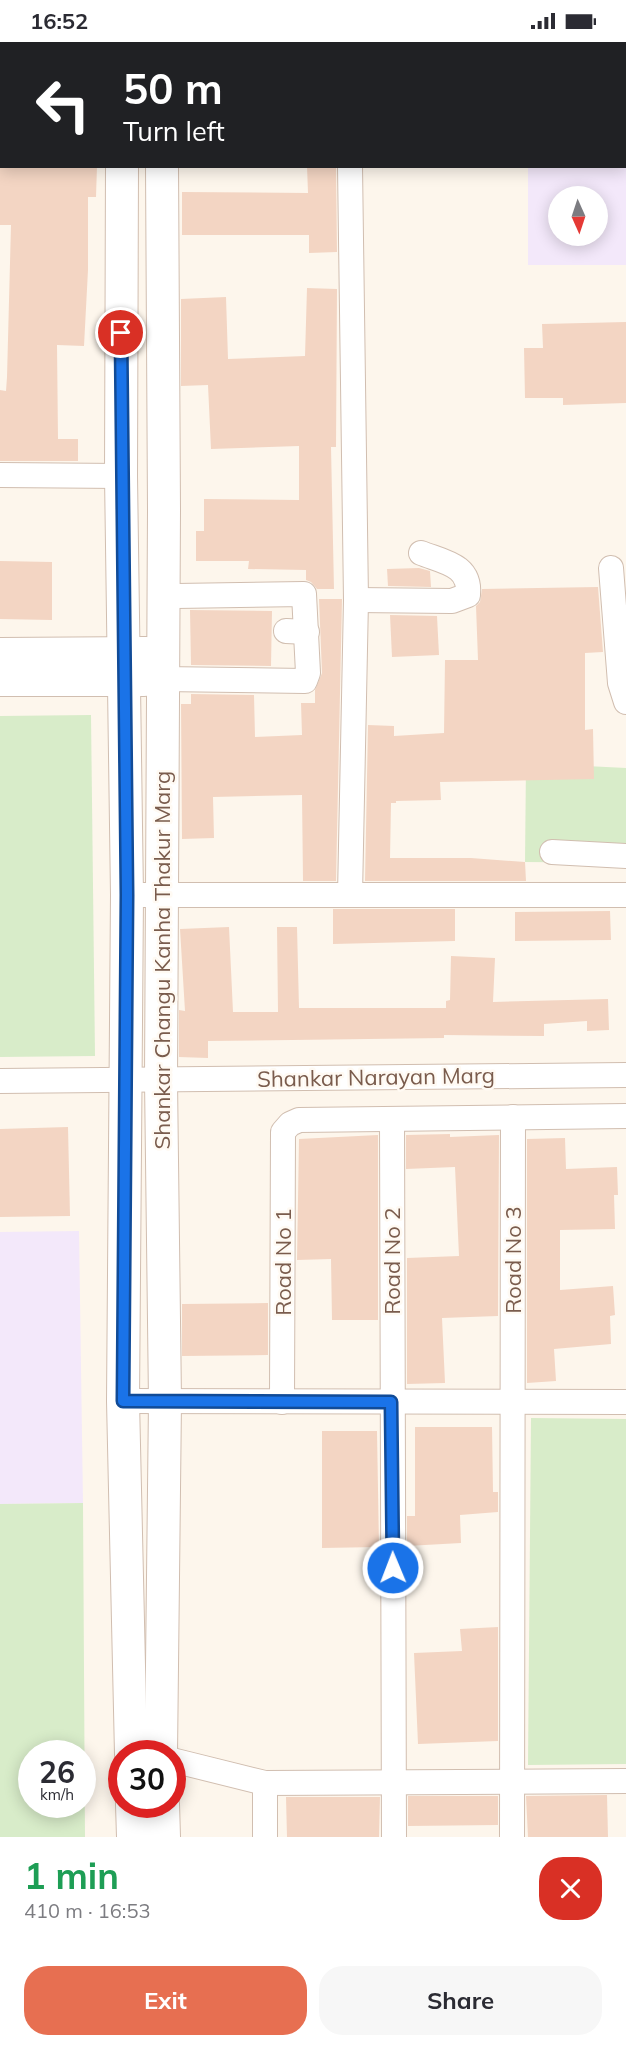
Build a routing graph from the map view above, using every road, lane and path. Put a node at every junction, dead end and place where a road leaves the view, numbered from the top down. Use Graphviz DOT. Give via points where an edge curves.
graph roads {
  1 [pos="122,168"];
  2 [pos="162,168"];
  3 [pos="350,168"];
  4 [pos="0,475"];
  5 [pos="121,476"];
  6 [pos="165,510"];
  7 [pos="122,511"];
  8 [pos="421,552"];
  9 [pos="611,568"];
  10 [pos="163,600"];
  11 [pos="356,600"];
  12 [pos="0,654"];
  13 [pos="163,666"];
  14 [pos="125,667"];
  15 [pos="0,680"];
  16 [pos="626,702"];
  17 [pos="552,852"];
  18 [pos="626,856"];
  19 [pos="127,895"];
  20 [pos="163,895"];
  21 [pos="350,895"];
  22 [pos="626,895"];
  23 [pos="626,1075"];
  24 [pos="127,1078"];
  25 [pos="161,1080"];
  26 [pos="0,1081"];
  27 [pos="626,1116"];
  28 [pos="513,1118"];
  29 [pos="392,1119"];
  30 [pos="123,1401"];
  31 [pos="165,1401"];
  32 [pos="282,1402"];
  33 [pos="391,1402"];
  34 [pos="513,1402"];
  35 [pos="626,1402"];
  36 [pos="131,1740"];
  37 [pos="161,1740"];
  38 [pos="186,1763"];
  39 [pos="512,1781"];
  40 [pos="626,1781"];
  41 [pos="394,1782"];
  42 [pos="265,1783"];
  43 [pos="132,1818"];
  44 [pos="163,1818"];
  45 [pos="132,1837"];
  46 [pos="164,1837"];
  47 [pos="265,1837"];
  48 [pos="394,1837"];
  49 [pos="512,1837"];
  1 -- 5 [label="street, Shankar Changu Kanha Thakur Marg"];
  2 -- 6 [label="street, Shankar Changu Kanha Thakur Marg"];
  3 -- 11 [label="street"];
  4 -- 5 [label="street"];
  5 -- 7 [label="street, Shankar Changu Kanha Thakur Marg"];
  6 -- 7 [label="street"];
  6 -- 10 [label="street, Shankar Changu Kanha Thakur Marg"];
  7 -- 14 [label="street, Shankar Changu Kanha Thakur Marg"];
  8 -- 11 [label="street" via="463,570 468,579 468,595 452,601"];
  9 -- 16 [label="street" via="620,683"];
  10 -- 13 [label="street, Shankar Changu Kanha Thakur Marg"];
  10 -- 13 [label="street" via="176,596 244,605 304,594 297,632 308,673 305,681"];
  11 -- 21 [label="street"];
  12 -- 14 [label="street"];
  13 -- 14 [label="street"];
  13 -- 20 [label="street, Shankar Changu Kanha Thakur Marg"];
  14 -- 15 [label="street"];
  14 -- 19 [label="street, Shankar Changu Kanha Thakur Marg"];
  17 -- 18 [label="street"];
  19 -- 20 [label="street"];
  19 -- 24 [label="street, Shankar Changu Kanha Thakur Marg"];
  20 -- 21 [label="street"];
  20 -- 25 [label="street, Shankar Changu Kanha Thakur Marg"];
  21 -- 22 [label="street"];
  23 -- 25 [label="street, Shankar Narayan Marg"];
  24 -- 25 [label="street, Shankar Narayan Marg"];
  24 -- 26 [label="street, Shankar Narayan Marg"];
  24 -- 30 [label="street, Shankar Changu Kanha Thakur Marg"];
  25 -- 31 [label="street, Shankar Changu Kanha Thakur Marg"];
  27 -- 28 [label="street"];
  28 -- 29 [label="street"];
  28 -- 34 [label="street, Road No 3"];
  29 -- 32 [label="street, Road No 1" via="299,1120 283,1132"];
  29 -- 33 [label="street, Road No 2"];
  30 -- 31 [label="street"];
  30 -- 36 [label="street, Shankar Changu Kanha Thakur Marg"];
  31 -- 32 [label="street"];
  31 -- 37 [label="street, Shankar Changu Kanha Thakur Marg"];
  32 -- 33 [label="street"];
  33 -- 34 [label="street"];
  33 -- 41 [label="street, Road No 2"];
  34 -- 35 [label="street"];
  34 -- 39 [label="street, Road No 3"];
  38 -- 42 [label="street"];
  39 -- 40 [label="street"];
  39 -- 41 [label="street"];
  39 -- 49 [label="street, Road No 3"];
  41 -- 42 [label="street"];
  41 -- 48 [label="street, Road No 2"];
  42 -- 47 [label="street"];
  43 -- 45 [label="street"];
  44 -- 46 [label="street"];
}
